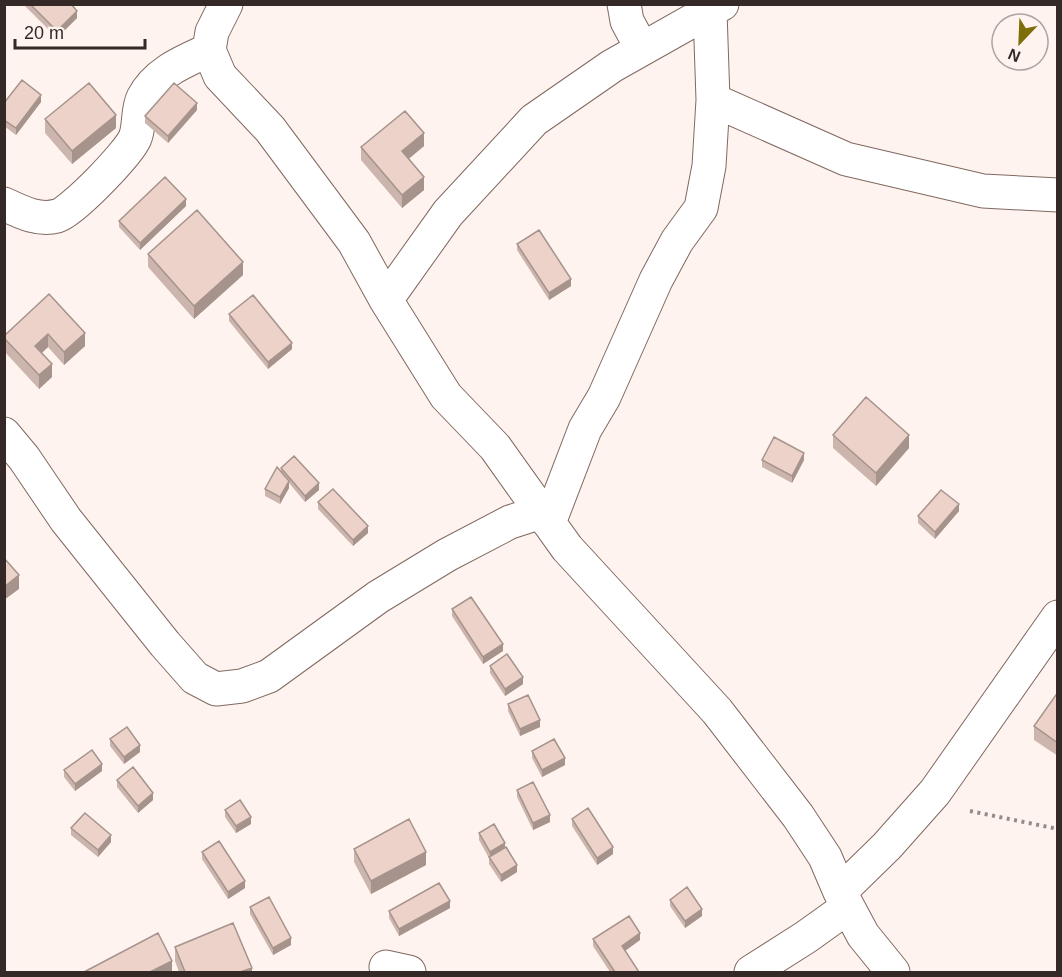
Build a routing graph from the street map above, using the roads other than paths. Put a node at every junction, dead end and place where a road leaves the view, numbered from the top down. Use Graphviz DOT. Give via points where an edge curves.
graph roads {
  1 [pos="226,4"];
  2 [pos="624,4"];
  3 [pos="719,6"];
  4 [pos="642,49"];
  5 [pos="209,50"];
  6 [pos="712,100"];
  7 [pos="1058,195"];
  8 [pos="4,204"];
  9 [pos="386,300"];
  10 [pos="4,434"];
  11 [pos="545,517"];
  12 [pos="1058,617"];
  13 [pos="844,899"];
  14 [pos="751,972"];
  15 [pos="893,972"];
  1 -- 5 [label="street" via="212,33"];
  2 -- 4 [label="street" via="627,21"];
  3 -- 4 [label="street"];
  3 -- 6 [label="street"];
  4 -- 9 [label="street" via="534,120 448,213"];
  5 -- 8 [label="street" via="161,76 144,98 135,138 121,159 71,208 58,216 33,217"];
  5 -- 9 [label="street" via="220,76 270,129 354,242"];
  6 -- 7 [label="street" via="846,159 983,191"];
  6 -- 11 [label="street" via="709,166 701,208 656,280"];
  9 -- 11 [label="street" via="446,396 495,447"];
  10 -- 11 [label="street" via="66,520 165,644 195,678 216,689 242,686 268,676 378,597 447,555 510,522"];
  11 -- 13 [label="street" via="567,548 717,711 798,816 825,857"];
  12 -- 13 [label="street" via="935,792"];
  13 -- 14 [label="street" via="807,937"];
  13 -- 15 [label="street" via="863,935"];
}
